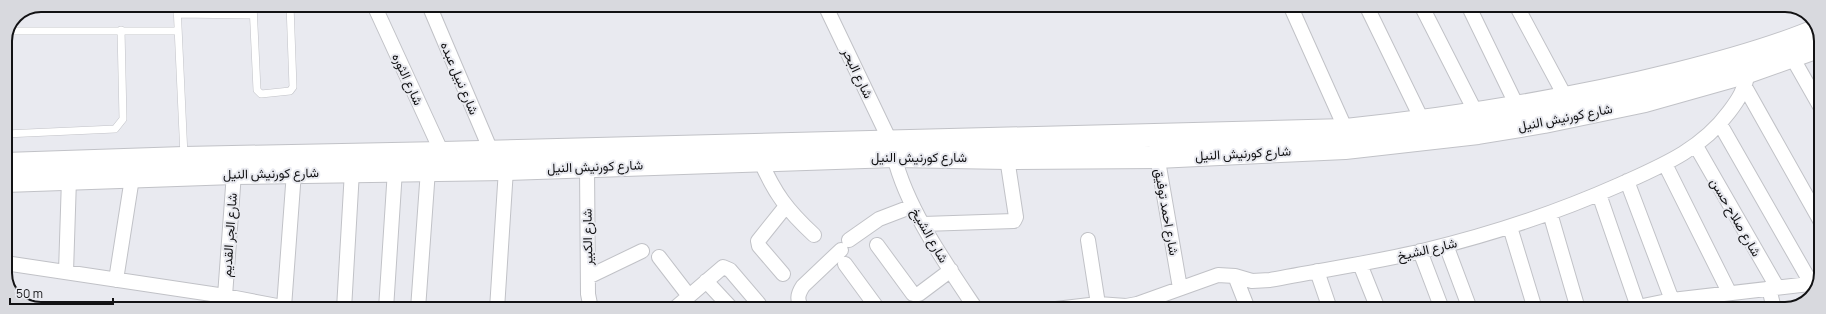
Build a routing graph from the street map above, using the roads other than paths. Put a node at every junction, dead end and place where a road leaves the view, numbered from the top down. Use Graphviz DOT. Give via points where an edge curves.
graph roads {
  1 [pos="290,12"];
  2 [pos="377,12"];
  3 [pos="432,12"];
  4 [pos="828,12"];
  5 [pos="1293,12"];
  6 [pos="1369,12"];
  7 [pos="1425,12"];
  8 [pos="1471,12"];
  9 [pos="1520,12"];
  10 [pos="177,14"];
  11 [pos="253,15"];
  12 [pos="121,30"];
  13 [pos="14,31"];
  14 [pos="178,31"];
  15 [pos="1813,32"];
  16 [pos="1814,49"];
  17 [pos="1792,57"];
  18 [pos="1700,76"];
  19 [pos="1746,79"];
  20 [pos="1814,96"];
  21 [pos="1566,98"];
  22 [pos="1517,106"];
  23 [pos="1476,113"];
  24 [pos="1423,122"];
  25 [pos="1720,124"];
  26 [pos="1346,130"];
  27 [pos="12,134"];
  28 [pos="1155,146"];
  29 [pos="1696,146"];
  30 [pos="892,148"];
  31 [pos="491,151"];
  32 [pos="442,153"];
  33 [pos="657,156"];
  34 [pos="184,158"];
  35 [pos="1007,158"];
  36 [pos="760,160"];
  37 [pos="12,164"];
  38 [pos="1665,164"];
  39 [pos="587,166"];
  40 [pos="506,168"];
  41 [pos="395,170"];
  42 [pos="428,170"];
  43 [pos="352,171"];
  44 [pos="294,172"];
  45 [pos="234,173"];
  46 [pos="132,178"];
  47 [pos="69,180"];
  48 [pos="12,181"];
  49 [pos="1627,181"];
  50 [pos="1599,194"];
  51 [pos="786,206"];
  52 [pos="913,206"];
  53 [pos="1814,209"];
  54 [pos="1550,213"];
  55 [pos="923,224"];
  56 [pos="1510,227"];
  57 [pos="814,235"];
  58 [pos="1088,240"];
  59 [pos="877,245"];
  60 [pos="1446,245"];
  61 [pos="1420,251"];
  62 [pos="642,252"];
  63 [pos="659,257"];
  64 [pos="12,264"];
  65 [pos="845,264"];
  66 [pos="1360,264"];
  67 [pos="951,270"];
  68 [pos="1317,271"];
  69 [pos="66,272"];
  70 [pos="783,274"];
  71 [pos="1235,276"];
  72 [pos="588,277"];
  73 [pos="116,280"];
  74 [pos="1813,280"];
  75 [pos="706,281"];
  76 [pos="1812,283"];
  77 [pos="1773,287"];
  78 [pos="1180,288"];
  79 [pos="1729,292"];
  80 [pos="225,296"];
  81 [pos="689,296"];
  82 [pos="1672,300"];
  83 [pos="258,302"];
  84 [pos="285,302"];
  85 [pos="344,302"];
  86 [pos="386,302"];
  87 [pos="419,302"];
  88 [pos="497,302"];
  89 [pos="590,302"];
  90 [pos="682,302"];
  91 [pos="726,302"];
  92 [pos="757,302"];
  93 [pos="798,302"];
  94 [pos="873,302"];
  95 [pos="972,302"];
  96 [pos="1098,302"];
  97 [pos="1142,302"];
  98 [pos="1245,302"];
  99 [pos="1328,302"];
  100 [pos="1375,302"];
  101 [pos="1439,302"];
  102 [pos="1467,302"];
  103 [pos="1533,302"];
  104 [pos="1576,302"];
  105 [pos="1631,302"];
  106 [pos="1662,302"];
  107 [pos="1774,302"];
  1 -- 11 [label="lane" via="293,87 290,91 261,94 257,90"];
  2 -- 32 [label="street, شارع الثوره"];
  3 -- 31 [label="street, شارع نبيل عبده"];
  4 -- 30 [label="street, شارع البحر"];
  5 -- 26 [label="street"];
  6 -- 24 [label="street"];
  7 -- 23 [label="street"];
  8 -- 22 [label="street"];
  9 -- 21 [label="street"];
  10 -- 11 [label="lane"];
  10 -- 14 [label="lane"];
  12 -- 13 [label="lane"];
  12 -- 14 [label="lane"];
  12 -- 27 [label="lane" via="123,119 116,129"];
  14 -- 34 [label="lane"];
  15 -- 18 [label="main road, شارع كورنيش النيل"];
  16 -- 17 [label="main road, شارع كورنيش النيل"];
  17 -- 19 [label="main road, شارع كورنيش النيل"];
  17 -- 20 [label="street"];
  18 -- 19 [label="main road, شارع كورنيش النيل"];
  18 -- 21 [label="main road, شارع كورنيش النيل"];
  18 -- 28 [label="main road, شارع كورنيش النيل" via="1638,103 1445,138 1345,148"];
  19 -- 25 [label="street, شارع الشيخ"];
  19 -- 53 [label="street"];
  21 -- 22 [label="main road, شارع كورنيش النيل"];
  22 -- 23 [label="main road, شارع كورنيش النيل"];
  23 -- 24 [label="main road, شارع كورنيش النيل"];
  24 -- 26 [label="main road, شارع كورنيش النيل"];
  25 -- 29 [label="street, شارع الشيخ"];
  25 -- 74 [label="street"];
  26 -- 28 [label="main road, شارع كورنيش النيل"];
  28 -- 30 [label="main road, شارع كورنيش النيل"];
  28 -- 35 [label="main road, شارع كورنيش النيل"];
  28 -- 78 [label="street, شارع احمد توفيق"];
  29 -- 38 [label="street, شارع الشيخ"];
  29 -- 77 [label="street, شارع صلاح حسن"];
  30 -- 33 [label="main road, شارع كورنيش النيل"];
  30 -- 35 [label="main road, شارع كورنيش النيل"];
  30 -- 36 [label="main road, شارع كورنيش النيل"];
  30 -- 52 [label="street, شارع الشيخ" via="901,180"];
  31 -- 32 [label="main road, شارع كورنيش النيل"];
  31 -- 33 [label="main road, شارع كورنيش النيل"];
  32 -- 34 [label="main road, شارع كورنيش النيل"];
  33 -- 36 [label="main road, شارع كورنيش النيل"];
  33 -- 39 [label="main road, شارع كورنيش النيل"];
  34 -- 37 [label="main road, شارع كورنيش النيل"];
  35 -- 55 [label="street" via="1016,217 1014,221"];
  36 -- 51 [label="street" via="771,186"];
  38 -- 49 [label="street, شارع الشيخ"];
  38 -- 79 [label="street"];
  39 -- 40 [label="main road, شارع كورنيش النيل"];
  39 -- 72 [label="street, شارع الكبير"];
  40 -- 42 [label="main road, شارع كورنيش النيل"];
  40 -- 88 [label="street"];
  41 -- 42 [label="main road, شارع كورنيش النيل"];
  41 -- 43 [label="main road, شارع كورنيش النيل"];
  41 -- 86 [label="street"];
  42 -- 87 [label="street"];
  43 -- 44 [label="main road, شارع كورنيش النيل"];
  43 -- 85 [label="street"];
  44 -- 45 [label="main road, شارع كورنيش النيل"];
  44 -- 84 [label="street"];
  45 -- 46 [label="main road, شارع كورنيش النيل"];
  45 -- 80 [label="street, شارع الجر القديم"];
  46 -- 47 [label="main road, شارع كورنيش النيل"];
  46 -- 73 [label="street"];
  47 -- 48 [label="main road, شارع كورنيش النيل"];
  47 -- 69 [label="street"];
  49 -- 50 [label="street, شارع الشيخ"];
  49 -- 82 [label="street"];
  50 -- 54 [label="street, شارع الشيخ"];
  50 -- 105 [label="street"];
  51 -- 57 [label="street"];
  51 -- 70 [label="street" via="758,241 759,246"];
  52 -- 55 [label="street, شارع الشيخ"];
  52 -- 93 [label="street" via="879,219 845,245 803,286 798,293"];
  54 -- 56 [label="street, شارع الشيخ"];
  54 -- 104 [label="street"];
  55 -- 67 [label="street, شارع الشيخ"];
  56 -- 60 [label="street, شارع الشيخ"];
  56 -- 103 [label="street"];
  58 -- 96 [label="street"];
  59 -- 67 [label="street" via="913,294 919,294"];
  60 -- 61 [label="street, شارع الشيخ"];
  60 -- 102 [label="street"];
  61 -- 66 [label="street, شارع الشيخ"];
  61 -- 101 [label="street"];
  62 -- 72 [label="street"];
  63 -- 81 [label="street"];
  64 -- 69 [label="street"];
  65 -- 94 [label="street"];
  66 -- 68 [label="street, شارع الشيخ"];
  66 -- 100 [label="street"];
  67 -- 95 [label="street, شارع الشيخ"];
  68 -- 71 [label="street, شارع الشيخ" via="1261,282"];
  68 -- 99 [label="street"];
  69 -- 73 [label="street"];
  71 -- 78 [label="street, شارع الشيخ" via="1218,275"];
  71 -- 98 [label="street"];
  72 -- 89 [label="street, شارع الكبير"];
  73 -- 80 [label="street"];
  75 -- 81 [label="street"];
  75 -- 91 [label="street"];
  75 -- 92 [label="street" via="720,269 727,267"];
  76 -- 77 [label="street"];
  77 -- 79 [label="street"];
  77 -- 107 [label="street, شارع صلاح حسن"];
  78 -- 97 [label="street, شارع الشيخ"];
  79 -- 82 [label="street"];
  80 -- 83 [label="street"];
  81 -- 90 [label="street"];
  82 -- 106 [label="street"];
}
